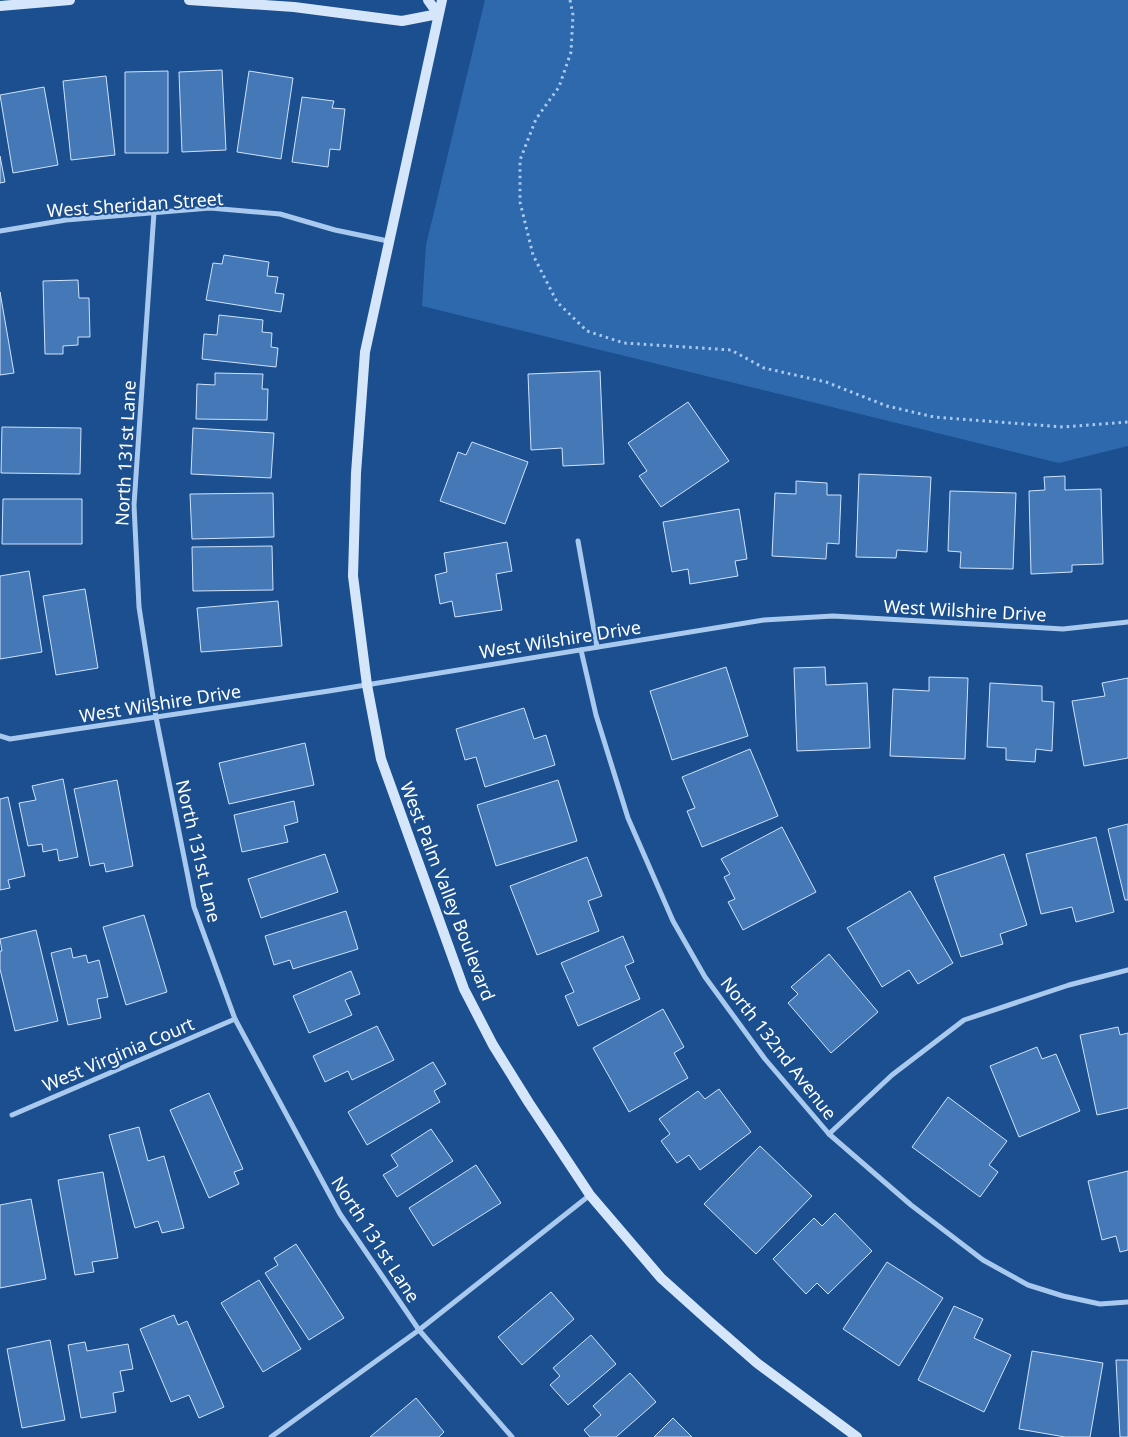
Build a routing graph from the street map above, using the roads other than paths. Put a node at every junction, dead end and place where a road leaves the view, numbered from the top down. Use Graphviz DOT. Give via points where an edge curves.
graph roads {
  1 [pos="70,0"];
  2 [pos="189,0"];
  3 [pos="428,0"];
  4 [pos="442,0"];
  5 [pos="0,6"];
  6 [pos="438,14"];
  7 [pos="154,212"];
  8 [pos="0,231"];
  9 [pos="388,241"];
  10 [pos="578,540"];
  11 [pos="1128,622"];
  12 [pos="597,647"];
  13 [pos="581,650"];
  14 [pos="368,685"];
  15 [pos="156,718"];
  16 [pos="0,736"];
  17 [pos="1128,970"];
  18 [pos="235,1019"];
  19 [pos="12,1114"];
  20 [pos="828,1134"];
  21 [pos="590,1195"];
  22 [pos="1128,1302"];
  23 [pos="419,1330"];
  24 [pos="270,1437"];
  25 [pos="512,1437"];
  26 [pos="857,1437"];
  1 -- 5 [label="street"];
  2 -- 6 [label="street" via="402,21"];
  3 -- 6 [label="street"];
  4 -- 6 [label="street, West Palm Valley Boulevard"];
  6 -- 9 [label="street, West Palm Valley Boulevard"];
  7 -- 8 [label="street, West Sheridan Street" via="66,220"];
  7 -- 9 [label="street, West Sheridan Street" via="210,208 280,214"];
  7 -- 15 [label="street, North 131st Lane" via="134,505 139,607"];
  9 -- 14 [label="street, West Palm Valley Boulevard" via="365,352 356,473 353,576"];
  10 -- 12 [label="street"];
  11 -- 12 [label="street, West Wilshire Drive" via="1064,629 833,616 764,620"];
  12 -- 13 [label="street, West Wilshire Drive"];
  13 -- 14 [label="street, West Wilshire Drive"];
  13 -- 20 [label="street, North 132nd Avenue" via="596,715 628,818 673,921 705,977 760,1052"];
  14 -- 15 [label="street, West Wilshire Drive"];
  14 -- 21 [label="street, West Palm Valley Boulevard" via="381,759 464,989 513,1078"];
  15 -- 16 [label="street, West Wilshire Drive" via="10,739"];
  15 -- 18 [label="street, North 131st Lane" via="194,907"];
  17 -- 20 [label="street" via="1069,985 964,1020 892,1075"];
  18 -- 19 [label="street, West Virginia Court"];
  18 -- 23 [label="street, North 131st Lane" via="340,1214"];
  20 -- 22 [label="street, North 132nd Avenue" via="911,1205 983,1260 1028,1286 1100,1304"];
  21 -- 23 [label="street"];
  21 -- 26 [label="street, West Palm Valley Boulevard" via="661,1278 757,1363"];
  23 -- 24 [label="street"];
  23 -- 25 [label="street, North 131st Lane"];
}
